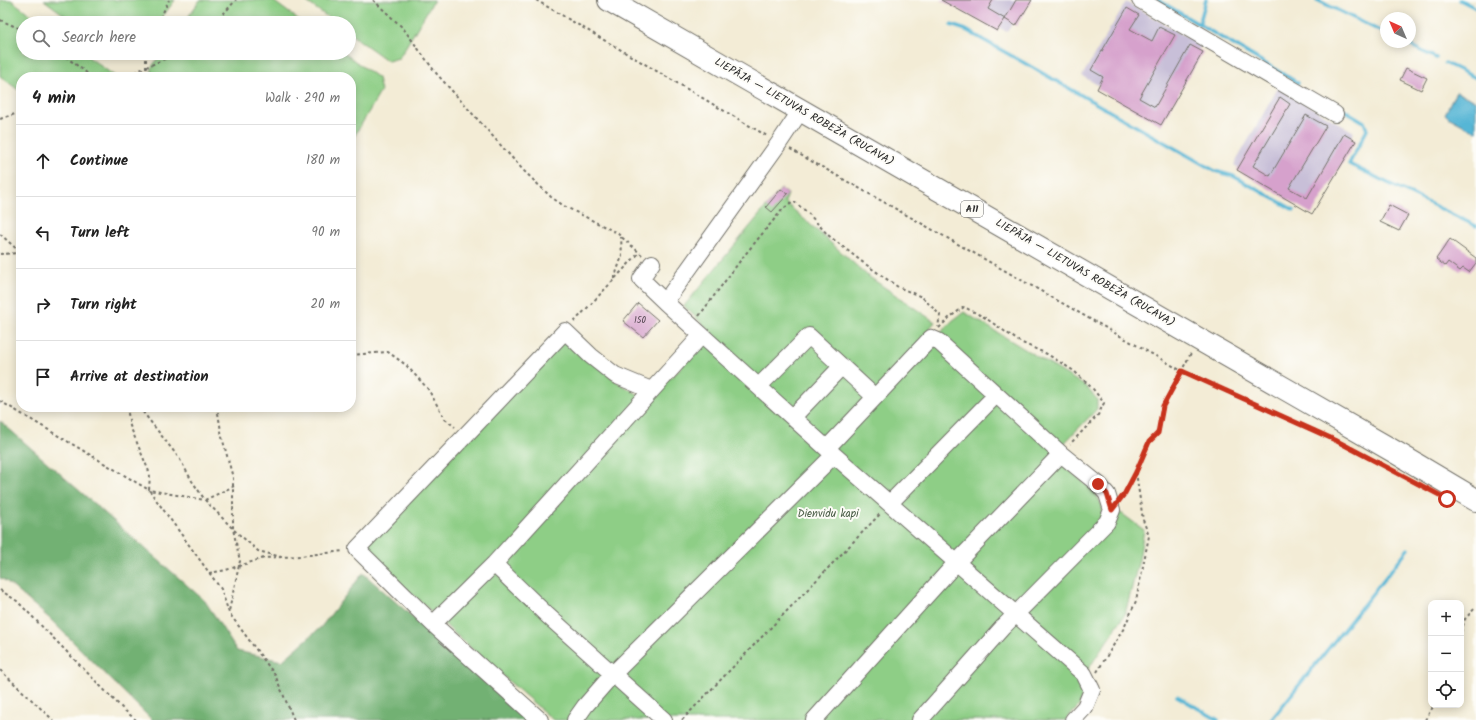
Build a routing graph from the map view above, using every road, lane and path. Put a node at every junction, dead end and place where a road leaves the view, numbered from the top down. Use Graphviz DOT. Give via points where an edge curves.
graph roads {
  1 [pos="169,0"];
  2 [pos="236,0"];
  3 [pos="373,0"];
  4 [pos="536,0"];
  5 [pos="610,0"];
  6 [pos="1140,0"];
  7 [pos="161,16"];
  8 [pos="221,16"];
  9 [pos="0,20"];
  10 [pos="16,27"];
  11 [pos="70,60"];
  12 [pos="146,60"];
  13 [pos="162,60"];
  14 [pos="146,67"];
  15 [pos="86,72"];
  16 [pos="135,72"];
  17 [pos="146,72"];
  18 [pos="801,110"];
  19 [pos="16,114"];
  20 [pos="1335,114"];
  21 [pos="0,119"];
  22 [pos="779,143"];
  23 [pos="0,234"];
  24 [pos="621,237"];
  25 [pos="16,248"];
  26 [pos="16,253"];
  27 [pos="639,253"];
  28 [pos="0,254"];
  29 [pos="652,263"];
  30 [pos="614,280"];
  31 [pos="665,302"];
  32 [pos="565,331"];
  33 [pos="697,331"];
  34 [pos="1198,339"];
  35 [pos="356,355"];
  36 [pos="842,366"];
  37 [pos="1182,371"];
  38 [pos="759,386"];
  39 [pos="651,390"];
  40 [pos="996,395"];
  41 [pos="875,397"];
  42 [pos="0,401"];
  43 [pos="16,411"];
  44 [pos="18,412"];
  45 [pos="128,412"];
  46 [pos="143,412"];
  47 [pos="218,412"];
  48 [pos="794,418"];
  49 [pos="465,435"];
  50 [pos="831,451"];
  51 [pos="1061,454"];
  52 [pos="1377,462"];
  53 [pos="1136,472"];
  54 [pos="234,486"];
  55 [pos="149,490"];
  56 [pos="205,500"];
  57 [pos="1476,500"];
  58 [pos="890,503"];
  59 [pos="1112,510"];
  60 [pos="233,529"];
  61 [pos="357,550"];
  62 [pos="281,558"];
  63 [pos="956,563"];
  64 [pos="494,564"];
  65 [pos="239,565"];
  66 [pos="209,573"];
  67 [pos="0,590"];
  68 [pos="1476,607"];
  69 [pos="229,613"];
  70 [pos="1016,614"];
  71 [pos="433,624"];
  72 [pos="1464,624"];
  73 [pos="0,670"];
  74 [pos="613,674"];
  75 [pos="1089,685"];
  76 [pos="1432,708"];
  77 [pos="54,720"];
  78 [pos="136,720"];
  79 [pos="294,720"];
  80 [pos="540,720"];
  81 [pos="575,720"];
  82 [pos="664,720"];
  83 [pos="682,720"];
  84 [pos="814,720"];
  85 [pos="920,720"];
  86 [pos="1073,720"];
  87 [pos="1425,720"];
  1 -- 7 [label="path"];
  2 -- 8 [label="path"];
  3 -- 24 [label="path" via="403,28 436,73 523,170 551,197"];
  4 -- 22 [label="path"];
  5 -- 18 [label="highway, LIEPĀJA — LIETUVAS ROBEŽA (RUCAVA) / A11"];
  6 -- 20 [label="street"];
  9 -- 10 [label="path"];
  11 -- 15 [label="path"];
  12 -- 14 [label="path"];
  13 -- 14 [label="path"];
  14 -- 16 [label="path"];
  14 -- 17 [label="path"];
  18 -- 22 [label="street"];
  18 -- 34 [label="highway, LIEPĀJA — LIETUVAS ROBEŽA (RUCAVA) / A11"];
  19 -- 21 [label="path"];
  22 -- 31 [label="street"];
  22 -- 37 [label="path"];
  23 -- 25 [label="path"];
  24 -- 27 [label="path"];
  24 -- 30 [label="path" via="622,256"];
  26 -- 28 [label="path"];
  27 -- 29 [label="path"];
  27 -- 30 [label="path"];
  29 -- 31 [label="street" via="641,279"];
  30 -- 32 [label="path"];
  31 -- 33 [label="street"];
  32 -- 39 [label="street" via="591,356 615,374"];
  32 -- 49 [label="street"];
  33 -- 38 [label="street"];
  33 -- 39 [label="street"];
  33 -- 51 [label="path" via="743,257 782,210 793,201 828,235 861,261 898,287 922,297 940,315 938,330 950,316 964,307 984,317 1020,342 1047,354 1074,371 1104,403 1098,415"];
  34 -- 37 [label="path"];
  34 -- 57 [label="highway, LIEPĀJA — LIETUVAS ROBEŽA (RUCAVA) / A11"];
  35 -- 49 [label="path" via="388,352 406,365 428,389 445,420"];
  36 -- 38 [label="street" via="809,336"];
  36 -- 41 [label="street"];
  36 -- 48 [label="street"];
  37 -- 52 [label="path" via="1335,440"];
  37 -- 53 [label="path" via="1163,406 1158,433 1149,442"];
  38 -- 48 [label="street"];
  39 -- 64 [label="street"];
  40 -- 41 [label="street" via="938,341 930,338"];
  40 -- 51 [label="street"];
  40 -- 58 [label="street"];
  41 -- 50 [label="street"];
  42 -- 43 [label="path"];
  44 -- 55 [label="path"];
  45 -- 55 [label="path" via="130,426 150,474"];
  46 -- 56 [label="path" via="179,458"];
  47 -- 54 [label="path"];
  48 -- 50 [label="street"];
  49 -- 61 [label="street"];
  50 -- 58 [label="street"];
  50 -- 74 [label="street"];
  51 -- 59 [label="street" via="1098,484 1107,494"];
  51 -- 63 [label="street"];
  53 -- 59 [label="path"];
  53 -- 75 [label="path" via="1143,520 1149,536 1136,601 1124,628"];
  54 -- 56 [label="path"];
  54 -- 60 [label="path"];
  55 -- 56 [label="path"];
  55 -- 66 [label="path"];
  56 -- 60 [label="path"];
  58 -- 63 [label="street"];
  58 -- 83 [label="path"];
  59 -- 70 [label="street" via="1107,522"];
  60 -- 62 [label="path" via="258,551"];
  60 -- 65 [label="path"];
  61 -- 62 [label="path"];
  61 -- 71 [label="street"];
  62 -- 65 [label="path" via="264,558"];
  63 -- 70 [label="street"];
  63 -- 84 [label="street"];
  64 -- 71 [label="street"];
  64 -- 74 [label="street"];
  65 -- 66 [label="path"];
  65 -- 69 [label="path"];
  66 -- 69 [label="path" via="221,589"];
  67 -- 78 [label="path" via="17,601"];
  68 -- 72 [label="path"];
  69 -- 79 [label="path" via="275,675"];
  70 -- 75 [label="street" via="1084,674"];
  70 -- 85 [label="street"];
  71 -- 80 [label="street"];
  73 -- 77 [label="path"];
  74 -- 81 [label="street"];
  74 -- 82 [label="street"];
  75 -- 86 [label="street" via="1092,690 1085,707"];
  76 -- 87 [label="path"];
}
